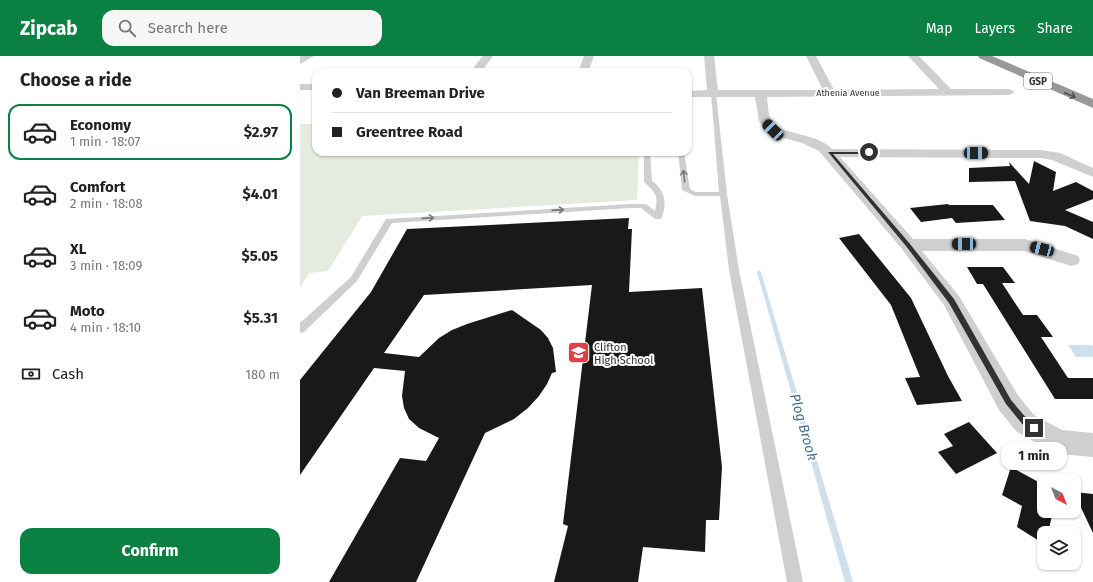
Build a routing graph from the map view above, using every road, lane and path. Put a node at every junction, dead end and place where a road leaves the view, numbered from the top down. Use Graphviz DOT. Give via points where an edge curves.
graph roads {
  1 [pos="309,56"];
  2 [pos="488,56"];
  3 [pos="589,56"];
  4 [pos="709,56"];
  5 [pos="811,56"];
  6 [pos="913,56"];
  7 [pos="983,56"];
  8 [pos="300,61"];
  9 [pos="478,68"];
  10 [pos="584,68"];
  11 [pos="300,87"];
  12 [pos="312,87"];
  13 [pos="948,92"];
  14 [pos="1008,92"];
  15 [pos="760,93"];
  16 [pos="830,93"];
  17 [pos="692,94"];
  18 [pos="713,94"];
  19 [pos="1093,104"];
  20 [pos="830,153"];
  21 [pos="647,156"];
  22 [pos="682,156"];
  23 [pos="1093,173"];
  24 [pos="723,194"];
  25 [pos="908,245"];
  26 [pos="1071,260"];
  27 [pos="300,330"];
  28 [pos="1093,445"];
  29 [pos="795,582"];
  1 -- 8 [label="street"];
  2 -- 9 [label="street"];
  3 -- 10 [label="street"];
  4 -- 18 [label="street"];
  5 -- 16 [label="street"];
  6 -- 13 [label="street"];
  7 -- 19 [label="highway, GSP, one-way"];
  11 -- 12 [label="street"];
  13 -- 14 [label="street, Athenia Avenue"];
  13 -- 16 [label="street, Athenia Avenue"];
  15 -- 16 [label="street, Athenia Avenue"];
  15 -- 18 [label="street, Athenia Avenue"];
  15 -- 20 [label="street" via="765,118 773,130 808,140"];
  17 -- 18 [label="street, Athenia Avenue"];
  18 -- 24 [label="lane"];
  20 -- 23 [label="street" via="1041,154 1055,156"];
  20 -- 25 [label="street"];
  27 -- 21 [label="lane, one-way" via="354,279 389,221 630,206 643,206 658,217 662,201 657,190 648,182"];
  24 -- 22 [label="lane, one-way" via="695,194 686,190"];
  24 -- 29 [label="lane" via="734,270"];
  25 -- 26 [label="street" via="1025,245"];
  25 -- 28 [label="street" via="952,301 1008,402 1026,423 1060,442"];
}
